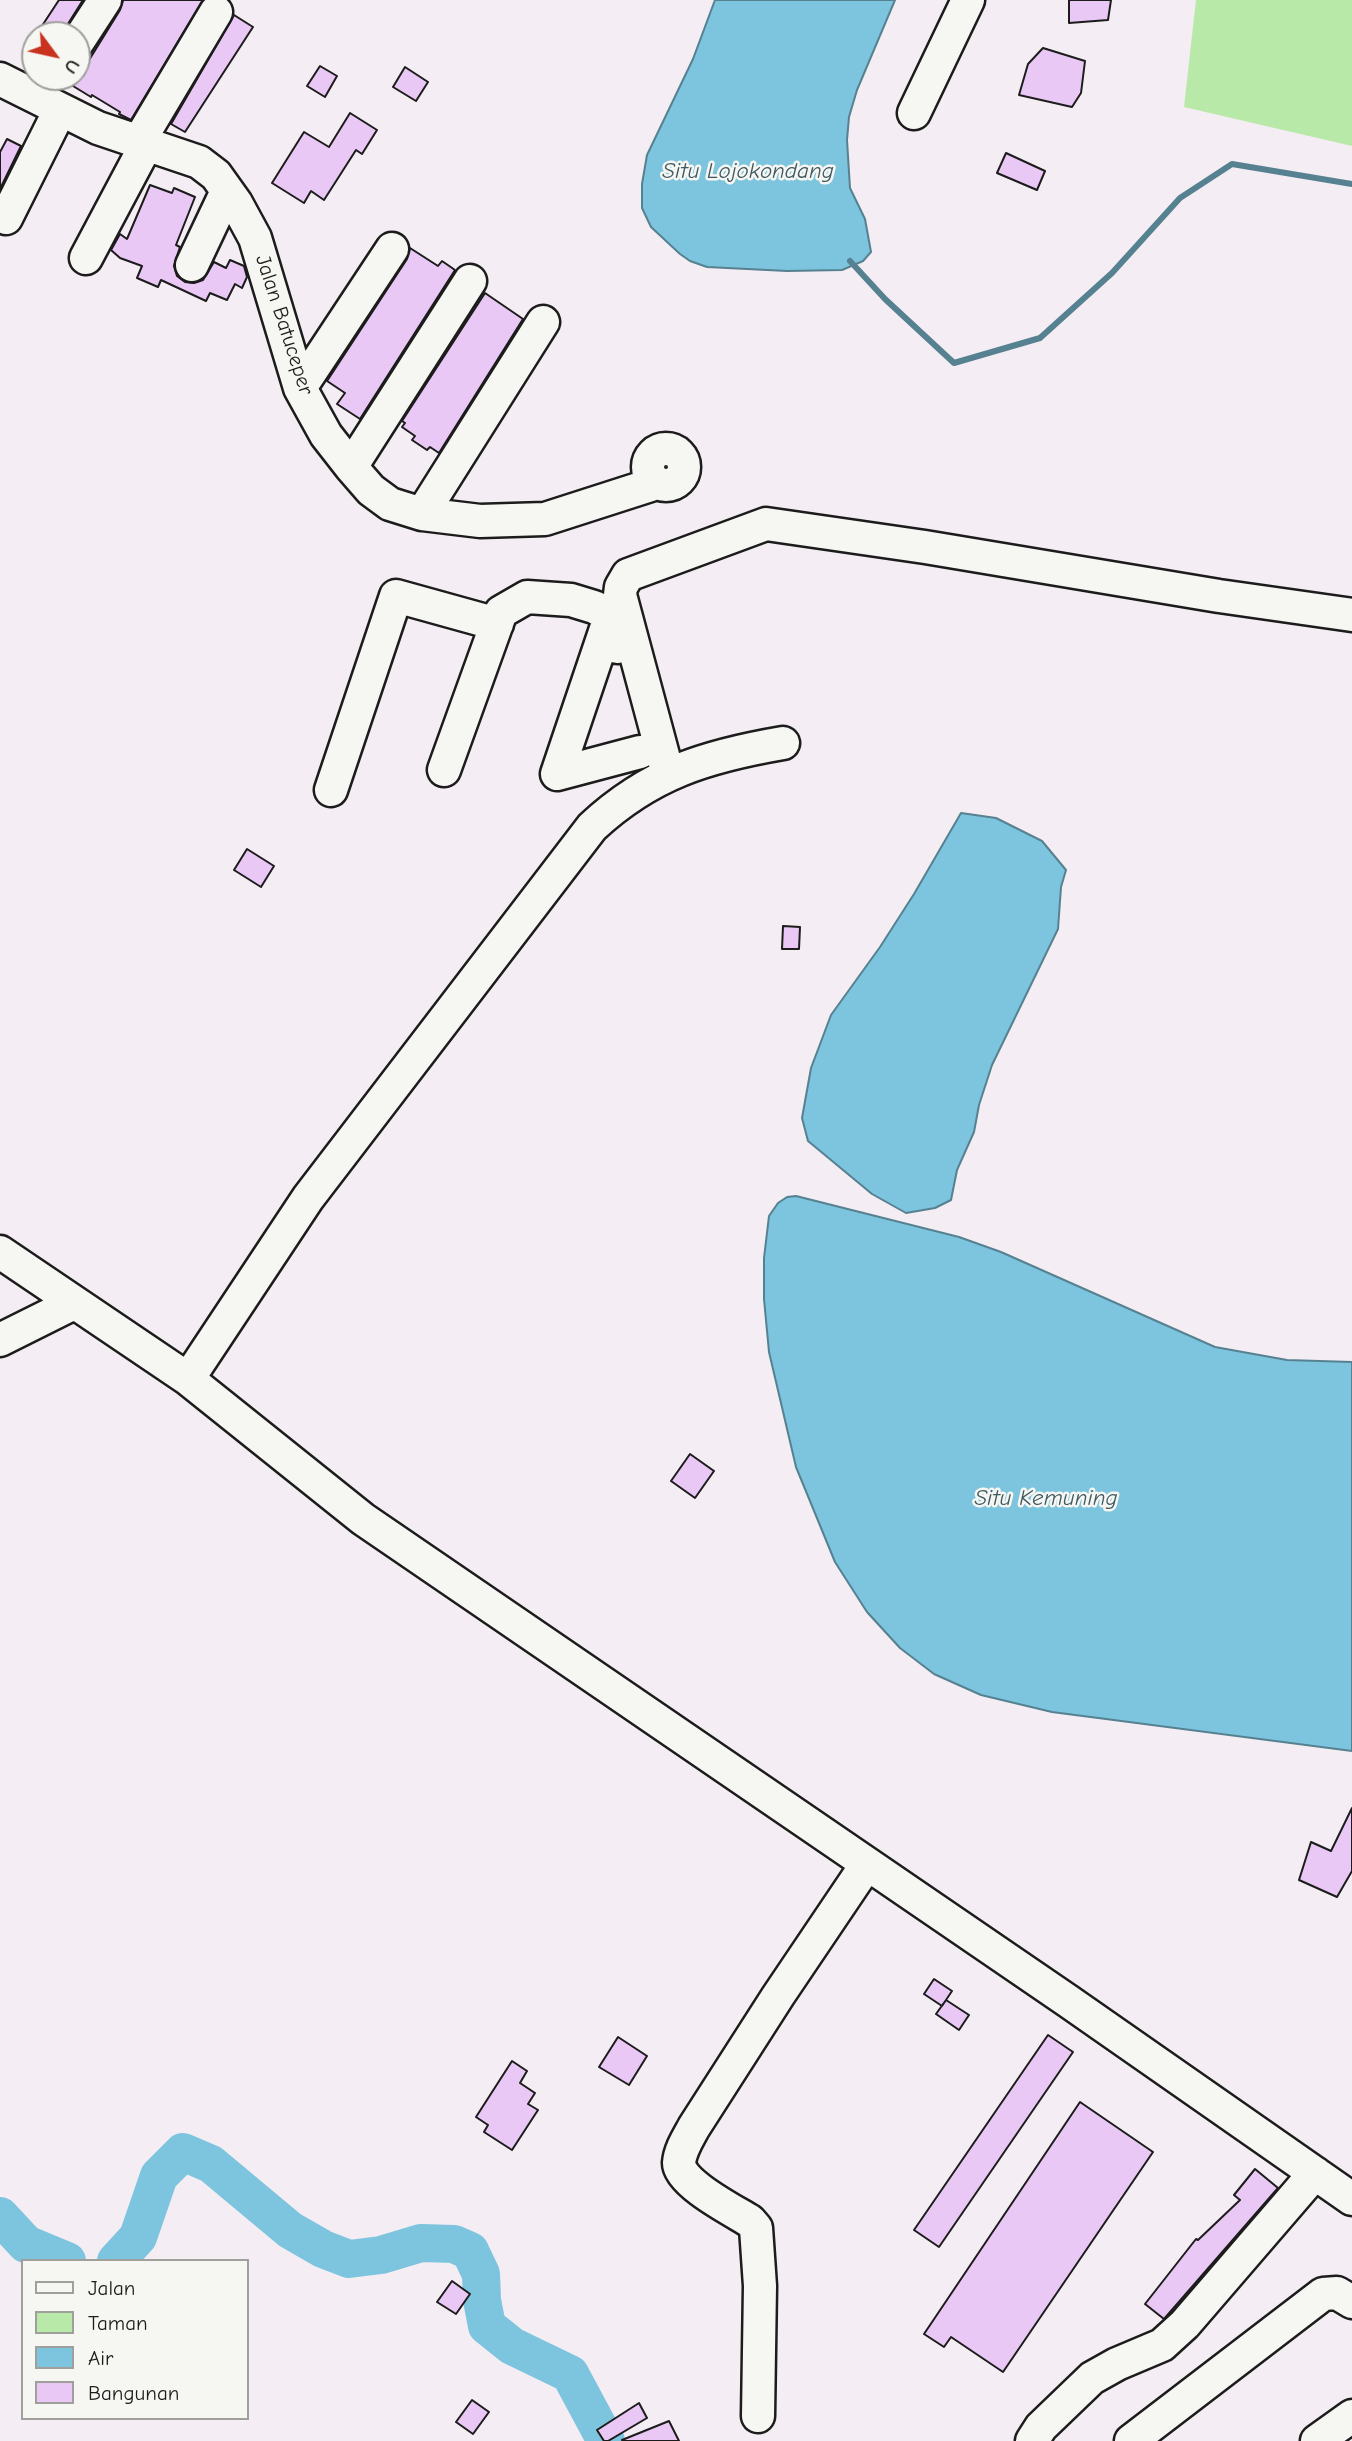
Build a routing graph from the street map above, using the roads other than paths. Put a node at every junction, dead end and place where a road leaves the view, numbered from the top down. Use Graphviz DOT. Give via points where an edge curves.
graph roads {
  1 [pos="105,0"];
  2 [pos="968,0"];
  3 [pos="216,12"];
  4 [pos="91,22"];
  5 [pos="0,79"];
  6 [pos="51,96"];
  7 [pos="914,113"];
  8 [pos="142,144"];
  9 [pos="227,191"];
  10 [pos="6,218"];
  11 [pos="392,249"];
  12 [pos="86,258"];
  13 [pos="192,265"];
  14 [pos="470,281"];
  15 [pos="543,322"];
  16 [pos="300,388"];
  17 [pos="351,467"];
  18 [pos="657,482"];
  19 [pos="422,514"];
  20 [pos="611,615"];
  21 [pos="1352,615"];
  22 [pos="497,624"];
  23 [pos="783,743"];
  24 [pos="640,752"];
  25 [pos="444,771"];
  26 [pos="657,780"];
  27 [pos="331,790"];
  28 [pos="0,1252"];
  29 [pos="74,1303"];
  30 [pos="0,1340"];
  31 [pos="188,1379"];
  32 [pos="867,1864"];
  33 [pos="1315,2173"];
  34 [pos="1352,2199"];
  35 [pos="1352,2302"];
  36 [pos="758,2416"];
  37 [pos="1352,2416"];
  38 [pos="1032,2441"];
  39 [pos="1131,2441"];
  40 [pos="1317,2441"];
  1 -- 4 [label="street"];
  2 -- 7 [label="street"];
  3 -- 8 [label="street"];
  5 -- 6 [label="street, Jalan Batuceper"];
  6 -- 8 [label="street, Jalan Batuceper" via="98,128"];
  6 -- 10 [label="street"];
  8 -- 9 [label="street, Jalan Batuceper" via="199,162"];
  8 -- 12 [label="street"];
  9 -- 13 [label="street"];
  9 -- 16 [label="street, Jalan Batuceper" via="255,238"];
  11 -- 16 [label="street"];
  14 -- 17 [label="street"];
  15 -- 19 [label="street"];
  16 -- 17 [label="street, Jalan Batuceper" via="326,435"];
  17 -- 19 [label="street, Jalan Batuceper" via="390,504"];
  18 -- 19 [label="street, Jalan Batuceper" via="545,519 480,521"];
  20 -- 22 [label="street" via="571,600 527,597 501,612"];
  20 -- 24 [label="street"];
  20 -- 24 [label="street" via="557,774"];
  21 -- 26 [label="street" via="766,524 628,575 621,587"];
  22 -- 25 [label="street"];
  22 -- 27 [label="street" via="396,596"];
  23 -- 26 [label="street" via="710,758"];
  24 -- 26 [label="street"];
  26 -- 31 [label="street" via="616,805 592,827 308,1198"];
  28 -- 29 [label="street"];
  29 -- 30 [label="street"];
  29 -- 31 [label="street"];
  31 -- 32 [label="street" via="363,1519"];
  32 -- 33 [label="street"];
  32 -- 36 [label="street" via="694,2127 679,2165 685,2178 757,2228"];
  33 -- 34 [label="street"];
  33 -- 38 [label="street" via="1185,2324 1162,2345 1092,2378"];
  35 -- 39 [label="street" via="1337,2293 1323,2294"];
  37 -- 40 [label="street"];
}
